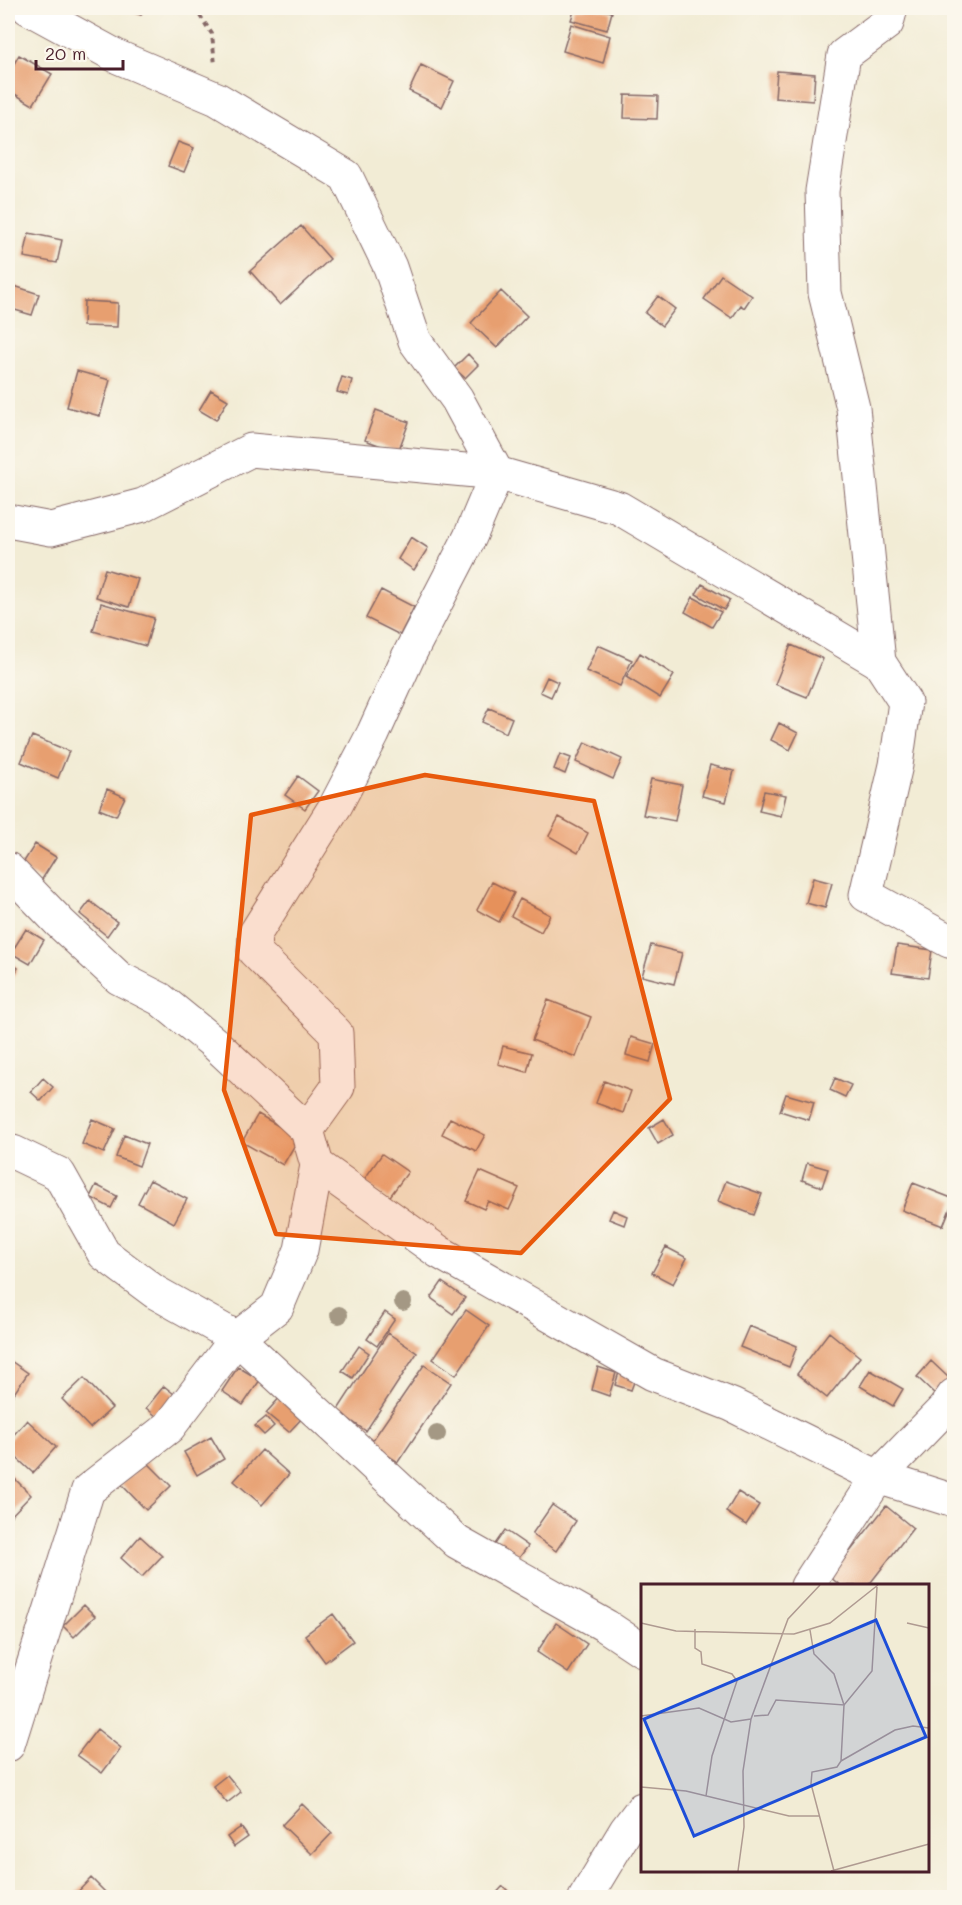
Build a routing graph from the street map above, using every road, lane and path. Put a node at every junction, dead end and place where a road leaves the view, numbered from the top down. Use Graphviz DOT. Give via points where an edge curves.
graph roads {
  1 [pos="28,8"];
  2 [pos="195,8"];
  3 [pos="891,8"];
  4 [pos="217,99"];
  5 [pos="497,473"];
  6 [pos="8,520"];
  7 [pos="879,662"];
  8 [pos="8,869"];
  9 [pos="954,942"];
  10 [pos="307,1130"];
  11 [pos="8,1153"];
  12 [pos="317,1165"];
  13 [pos="237,1338"];
  14 [pos="954,1395"];
  15 [pos="878,1477"];
  16 [pos="954,1501"];
  17 [pos="808,1584"];
  18 [pos="641,1649"];
  19 [pos="8,1745"];
  20 [pos="641,1810"];
  21 [pos="585,1898"];
  1 -- 4 [label="street" via="118,57"];
  2 -- 4 [label="path" via="212,34"];
  3 -- 7 [label="street" via="887,23 844,55 822,191 825,293 853,408"];
  4 -- 5 [label="street" via="345,176 390,267 415,341 457,399"];
  5 -- 6 [label="street" via="250,450 143,505 51,529"];
  5 -- 7 [label="street" via="619,508"];
  5 -- 10 [label="street" via="470,537 336,805 255,934 254,951 336,1033 338,1087"];
  7 -- 9 [label="street" via="905,702 896,765 866,894"];
  8 -- 10 [label="street" via="119,978 160,999 214,1043"];
  10 -- 12 [label="street"];
  11 -- 13 [label="street" via="58,1174 104,1254 155,1292"];
  12 -- 13 [label="street" via="302,1250 278,1307"];
  12 -- 15 [label="street" via="439,1252 653,1374 732,1405"];
  13 -- 18 [label="street" via="457,1542"];
  13 -- 19 [label="street" via="170,1427 88,1490"];
  14 -- 15 [label="street"];
  15 -- 16 [label="street"];
  15 -- 17 [label="street"];
  20 -- 21 [label="street"];
}
